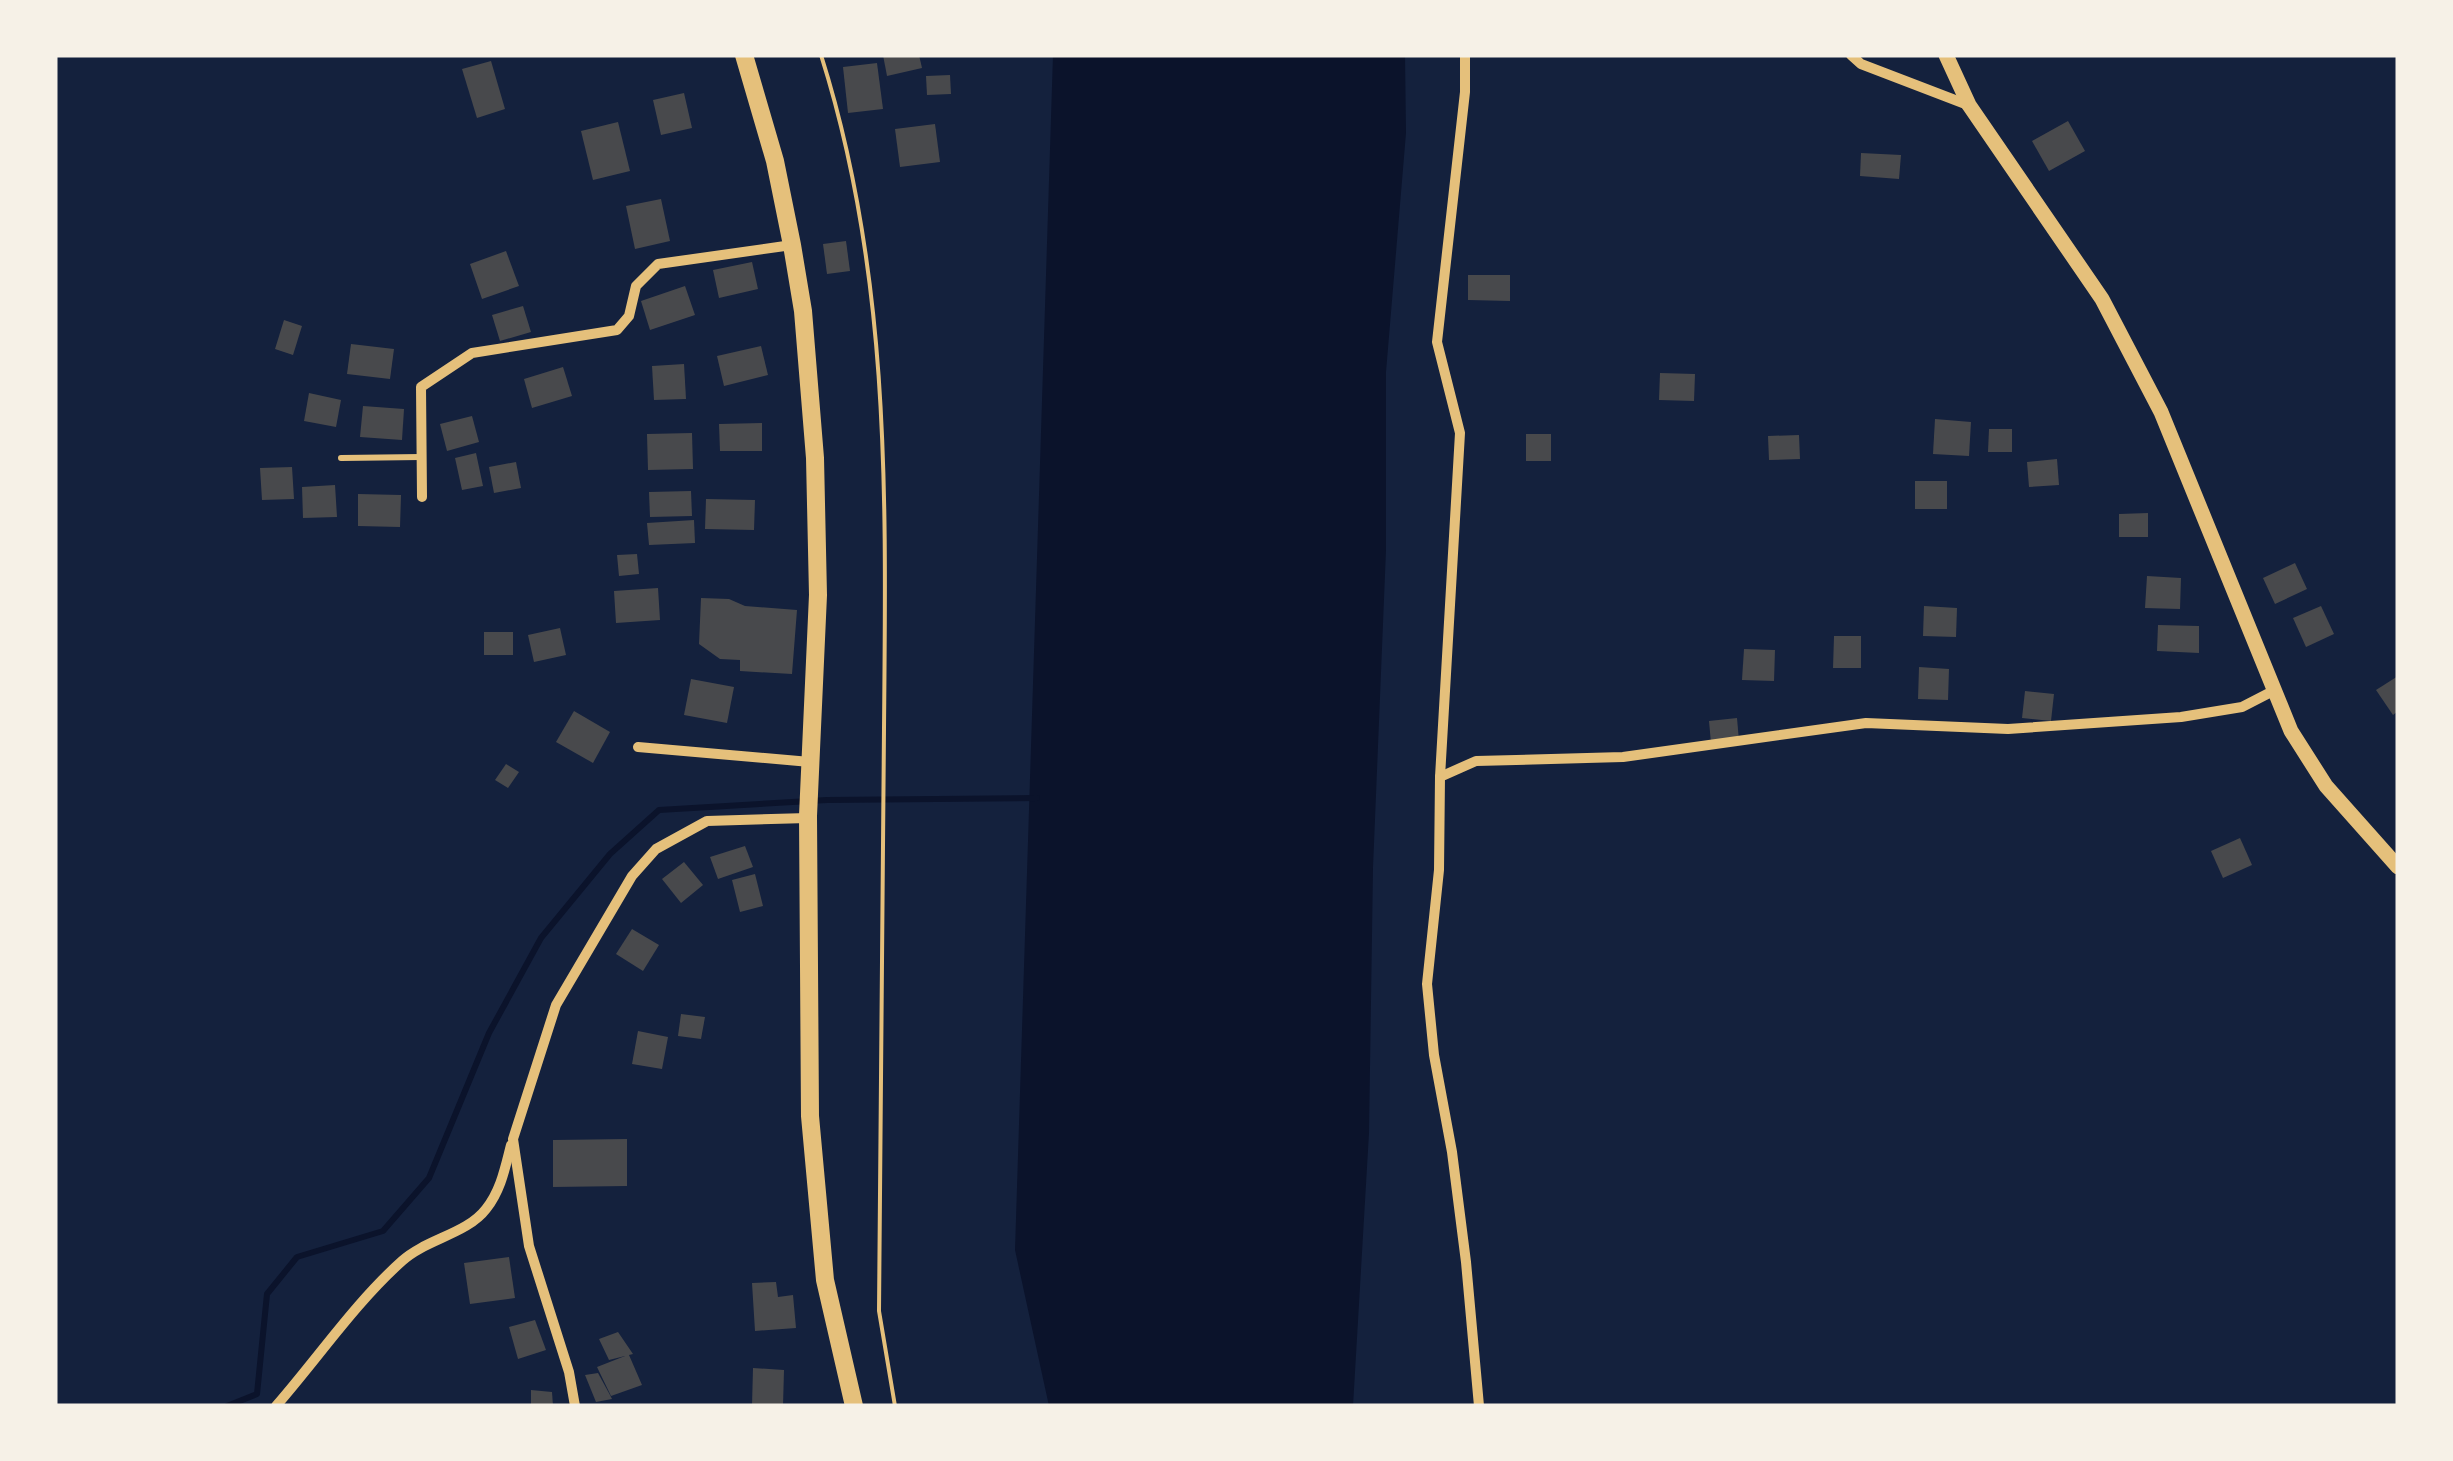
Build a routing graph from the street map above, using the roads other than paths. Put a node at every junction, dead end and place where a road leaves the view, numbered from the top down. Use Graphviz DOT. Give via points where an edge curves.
graph roads {
  1 [pos="744,55"];
  2 [pos="1466,55"];
  3 [pos="1851,55"];
  4 [pos="1946,55"];
  5 [pos="1969,106"];
  6 [pos="792,245"];
  7 [pos="422,457"];
  8 [pos="341,458"];
  9 [pos="422,497"];
  10 [pos="2275,690"];
  11 [pos="638,748"];
  12 [pos="810,762"];
  13 [pos="1440,778"];
  14 [pos="808,817"];
  15 [pos="2398,867"];
  16 [pos="512,1139"];
  17 [pos="276,1406"];
  18 [pos="575,1406"];
  19 [pos="854,1406"];
  20 [pos="1479,1406"];
  1 -- 6 [label="main road"];
  2 -- 13 [label="street" via="1437,342 1460,433"];
  3 -- 5 [label="street"];
  4 -- 5 [label="main road"];
  5 -- 10 [label="main road" via="2102,299 2160,412"];
  6 -- 7 [label="street" via="658,264 636,286 630,316 617,330 472,353 456,362 420,387"];
  6 -- 12 [label="main road" via="816,458"];
  7 -- 8 [label="lane"];
  7 -- 9 [label="street"];
  10 -- 13 [label="street" via="2242,707 2181,718 2008,728 1866,723 1624,758 1476,761"];
  10 -- 15 [label="main road" via="2326,786"];
  11 -- 12 [label="street"];
  12 -- 14 [label="main road"];
  13 -- 20 [label="street" via="1427,984"];
  14 -- 16 [label="street" via="707,820 656,849 632,876 556,1005"];
  14 -- 19 [label="main road" via="815,1198 825,1280"];
  16 -- 17 [label="street" via="501,1185 484,1212 402,1260"];
  16 -- 18 [label="street" via="529,1246"];
}
